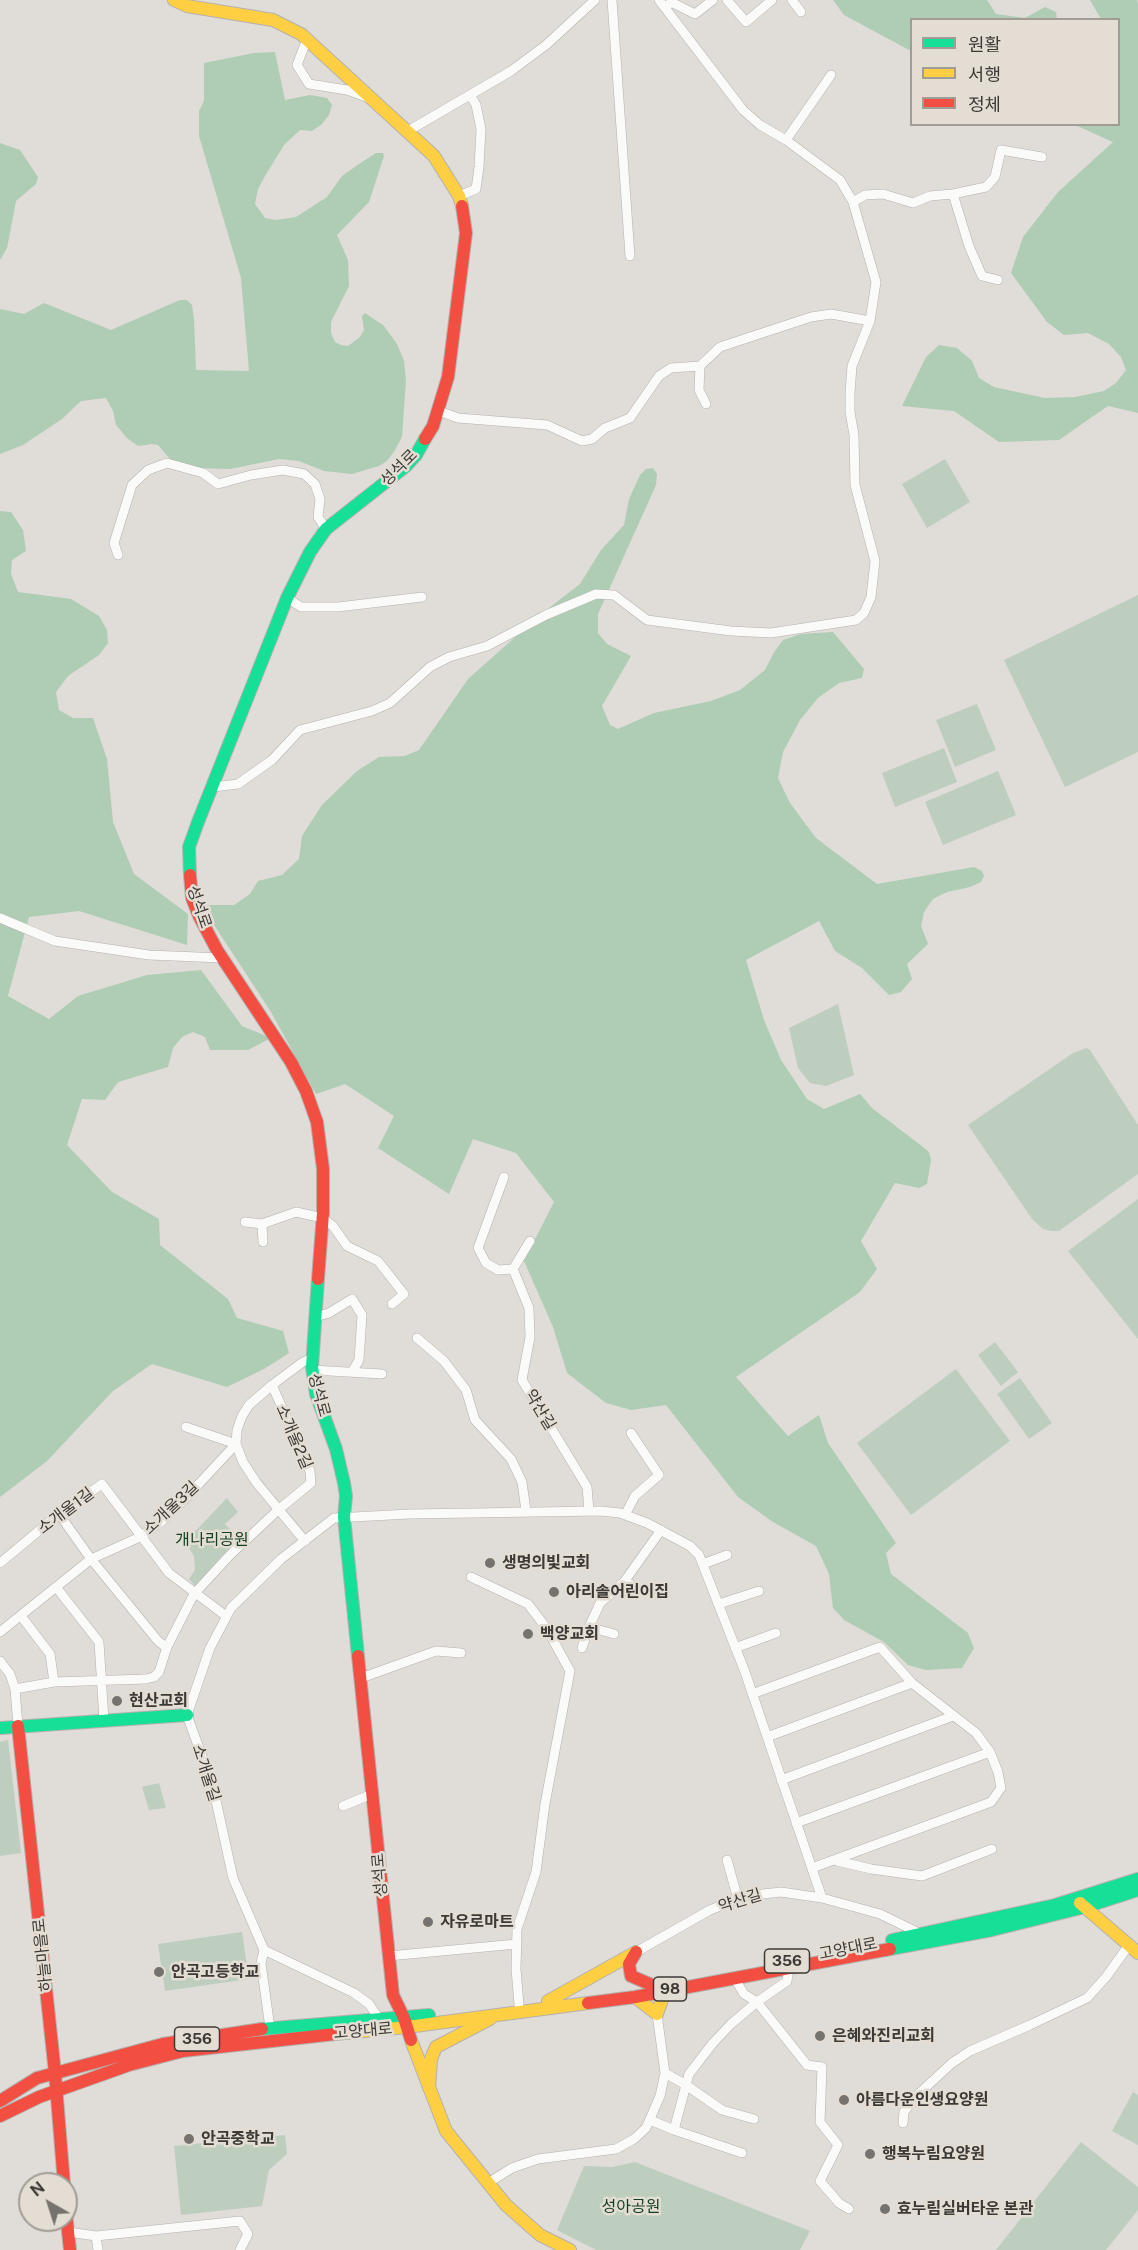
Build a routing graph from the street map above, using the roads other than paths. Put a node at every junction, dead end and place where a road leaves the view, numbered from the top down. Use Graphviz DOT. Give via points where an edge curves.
graph roads {
  1 [pos="174,0"];
  2 [pos="595,0"];
  3 [pos="612,0"];
  4 [pos="659,0"];
  5 [pos="713,0"];
  6 [pos="727,0"];
  7 [pos="772,0"];
  8 [pos="792,0"];
  9 [pos="666,7"];
  10 [pos="801,12"];
  11 [pos="307,39"];
  12 [pos="831,75"];
  13 [pos="470,94"];
  14 [pos="372,99"];
  15 [pos="408,131"];
  16 [pos="786,140"];
  17 [pos="1042,157"];
  18 [pos="954,194"];
  19 [pos="459,196"];
  20 [pos="853,202"];
  21 [pos="630,256"];
  22 [pos="998,280"];
  23 [pos="870,321"];
  24 [pos="700,366"];
  25 [pos="706,404"];
  26 [pos="439,411"];
  27 [pos="326,529"];
  28 [pos="118,555"];
  29 [pos="422,597"];
  30 [pos="287,598"];
  31 [pos="213,787"];
  32 [pos="0,918"];
  33 [pos="222,958"];
  34 [pos="504,1177"];
  35 [pos="322,1218"];
  36 [pos="245,1221"];
  37 [pos="262,1224"];
  38 [pos="530,1241"];
  39 [pos="263,1242"];
  40 [pos="513,1269"];
  41 [pos="392,1304"];
  42 [pos="315,1317"];
  43 [pos="417,1338"];
  44 [pos="312,1364"];
  45 [pos="352,1372"];
  46 [pos="382,1374"];
  47 [pos="272,1385"];
  48 [pos="186,1427"];
  49 [pos="631,1433"];
  50 [pos="236,1444"];
  51 [pos="278,1510"];
  52 [pos="526,1511"];
  53 [pos="589,1511"];
  54 [pos="59,1514"];
  55 [pos="624,1515"];
  56 [pos="344,1517"];
  57 [pos="661,1530"];
  58 [pos="140,1537"];
  59 [pos="305,1541"];
  60 [pos="727,1555"];
  61 [pos="91,1559"];
  62 [pos="0,1563"];
  63 [pos="703,1564"];
  64 [pos="471,1577"];
  65 [pos="624,1582"];
  66 [pos="56,1587"];
  67 [pos="759,1591"];
  68 [pos="194,1594"];
  69 [pos="657,1594"];
  70 [pos="718,1604"];
  71 [pos="21,1616"];
  72 [pos="226,1616"];
  73 [pos="589,1627"];
  74 [pos="0,1632"];
  75 [pos="776,1633"];
  76 [pos="615,1634"];
  77 [pos="167,1648"];
  78 [pos="582,1648"];
  79 [pos="735,1648"];
  80 [pos="461,1653"];
  81 [pos="0,1661"];
  82 [pos="361,1678"];
  83 [pos="102,1681"];
  84 [pos="54,1682"];
  85 [pos="912,1683"];
  86 [pos="15,1689"];
  87 [pos="752,1694"];
  88 [pos="187,1715"];
  89 [pos="953,1716"];
  90 [pos="104,1720"];
  91 [pos="18,1726"];
  92 [pos="0,1728"];
  93 [pos="767,1737"];
  94 [pos="990,1752"];
  95 [pos="782,1780"];
  96 [pos="372,1794"];
  97 [pos="343,1806"];
  98 [pos="796,1823"];
  99 [pos="992,1849"];
  100 [pos="727,1860"];
  101 [pos="837,1861"];
  102 [pos="812,1869"];
  103 [pos="1138,1879"];
  104 [pos="1138,1890"];
  105 [pos="822,1898"];
  106 [pos="738,1899"];
  107 [pos="1080,1903"];
  108 [pos="926,1938"];
  109 [pos="517,1944"];
  110 [pos="1134,1949"];
  111 [pos="264,1950"];
  112 [pos="636,1952"];
  113 [pos="388,1956"];
  114 [pos="789,1968"];
  115 [pos="735,1979"];
  116 [pos="652,1984"];
  117 [pos="669,1989"];
  118 [pos="635,1997"];
  119 [pos="548,2001"];
  120 [pos="757,2002"];
  121 [pos="519,2005"];
  122 [pos="503,2013"];
  123 [pos="657,2014"];
  124 [pos="380,2020"];
  125 [pos="406,2023"];
  126 [pos="270,2028"];
  127 [pos="55,2073"];
  128 [pos="665,2073"];
  129 [pos="686,2085"];
  130 [pos="429,2088"];
  131 [pos="57,2091"];
  132 [pos="0,2102"];
  133 [pos="0,2116"];
  134 [pos="754,2119"];
  135 [pos="650,2120"];
  136 [pos="903,2123"];
  137 [pos="675,2130"];
  138 [pos="742,2152"];
  139 [pos="63,2172"];
  140 [pos="488,2183"];
  141 [pos="849,2209"];
  142 [pos="68,2232"];
  143 [pos="96,2236"];
  144 [pos="70,2250"];
  145 [pos="98,2250"];
  146 [pos="240,2250"];
  147 [pos="570,2250"];
  1 -- 11 [label="main road, 성석로" via="187,6 273,20"];
  2 -- 13 [label="street" via="546,45"];
  3 -- 21 [label="street"];
  4 -- 9 [label="street"];
  5 -- 9 [label="street" via="695,14 671,2"];
  6 -- 7 [label="street" via="746,22"];
  8 -- 10 [label="street"];
  9 -- 16 [label="street" via="743,110"];
  11 -- 14 [label="main road, 성석로"];
  11 -- 14 [label="street" via="297,65 309,84"];
  12 -- 16 [label="street"];
  13 -- 15 [label="street"];
  13 -- 19 [label="street" via="481,129 479,167 476,189"];
  14 -- 15 [label="main road, 성석로"];
  15 -- 19 [label="main road, 성석로" via="434,156"];
  16 -- 20 [label="street" via="840,180"];
  17 -- 18 [label="street" via="1001,150 995,177 986,187"];
  18 -- 20 [label="street" via="930,196 913,203 883,194 866,195"];
  18 -- 22 [label="street" via="982,276"];
  19 -- 26 [label="main road, 성석로" via="465,217 464,255 448,377"];
  20 -- 23 [label="street" via="876,282"];
  23 -- 24 [label="street" via="831,314 811,317 720,347"];
  23 -- 31 [label="street" via="852,366 850,393 855,485 875,561 871,597 856,620 771,633 731,631 647,620 614,595 597,594 487,646 430,667 390,703 300,730 272,760 238,784"];
  24 -- 25 [label="street" via="699,390"];
  24 -- 26 [label="street" via="671,368 659,376 630,418 582,441 548,425 458,418"];
  26 -- 27 [label="main road, 성석로" via="406,466"];
  27 -- 28 [label="street" via="318,517 320,499 315,484 304,474 283,470 218,484 202,473 167,464 148,470 132,485 114,543"];
  27 -- 30 [label="main road, 성석로"];
  29 -- 30 [label="street" via="338,606 301,606"];
  30 -- 31 [label="main road, 성석로"];
  31 -- 33 [label="main road, 성석로" via="189,847 189,881 199,916"];
  32 -- 33 [label="street" via="55,941 149,955"];
  33 -- 35 [label="main road, 성석로" via="306,1091 317,1122 323,1169"];
  34 -- 40 [label="street" via="478,1248 486,1263 498,1270"];
  35 -- 37 [label="street" via="296,1212"];
  35 -- 41 [label="street" via="347,1246 378,1261 404,1294"];
  35 -- 42 [label="main road, 성석로"];
  36 -- 37 [label="street"];
  37 -- 39 [label="street"];
  38 -- 40 [label="street"];
  40 -- 53 [label="street, 약산길" via="530,1308 530,1337 522,1380 586,1487"];
  42 -- 44 [label="main road, 성석로"];
  42 -- 45 [label="street" via="352,1299 362,1315 359,1360"];
  43 -- 52 [label="street" via="444,1361 466,1390 475,1420 511,1460 522,1482"];
  44 -- 45 [label="street"];
  44 -- 47 [label="street" via="303,1362"];
  44 -- 56 [label="main road, 성석로" via="316,1394 339,1460 346,1496"];
  45 -- 46 [label="street"];
  47 -- 50 [label="street" via="242,1416"];
  47 -- 51 [label="street, 소개울2길" via="310,1471 311,1483"];
  48 -- 50 [label="street"];
  49 -- 55 [label="street" via="659,1475 635,1496"];
  50 -- 51 [label="street" via="243,1462"];
  50 -- 58 [label="street, 소개울3길" via="183,1501"];
  51 -- 59 [label="street"];
  51 -- 68 [label="street, 소개울2길"];
  52 -- 53 [label="street"];
  52 -- 56 [label="street"];
  53 -- 55 [label="street"];
  54 -- 58 [label="street, 소개울1길" via="102,1484"];
  54 -- 61 [label="street"];
  54 -- 62 [label="street, 소개울1길"];
  55 -- 57 [label="street"];
  56 -- 59 [label="street" via="331,1519"];
  56 -- 82 [label="main road, 성석로"];
  57 -- 63 [label="street" via="690,1546"];
  57 -- 65 [label="street"];
  58 -- 61 [label="street, 소개울3길"];
  58 -- 68 [label="street, 소개울1길" via="169,1574"];
  59 -- 72 [label="street" via="236,1601"];
  60 -- 63 [label="street"];
  61 -- 66 [label="street, 소개울3길"];
  61 -- 77 [label="street"];
  63 -- 70 [label="street"];
  64 -- 109 [label="street" via="528,1604 570,1671 536,1872 517,1929"];
  65 -- 69 [label="street"];
  65 -- 73 [label="street" via="600,1603"];
  66 -- 71 [label="street, 소개울3길"];
  66 -- 83 [label="street" via="99,1642"];
  67 -- 70 [label="street"];
  68 -- 72 [label="street, 소개울1길"];
  68 -- 77 [label="street, 소개울2길"];
  70 -- 79 [label="street"];
  71 -- 74 [label="street, 소개울3길"];
  71 -- 84 [label="street" via="50,1654"];
  72 -- 88 [label="street"];
  73 -- 76 [label="street"];
  73 -- 78 [label="street"];
  75 -- 79 [label="street"];
  77 -- 83 [label="street, 소개울2길" via="154,1677"];
  79 -- 87 [label="street"];
  80 -- 82 [label="street" via="436,1651"];
  81 -- 86 [label="street"];
  82 -- 96 [label="main road, 성석로"];
  83 -- 84 [label="street, 소개울2길"];
  83 -- 90 [label="street"];
  84 -- 86 [label="street, 소개울2길"];
  85 -- 87 [label="street" via="880,1647"];
  85 -- 89 [label="street"];
  85 -- 93 [label="street"];
  86 -- 91 [label="street"];
  87 -- 93 [label="street"];
  88 -- 90 [label="main road"];
  88 -- 111 [label="street, 소개울길" via="213,1786 232,1878"];
  89 -- 94 [label="street" via="976,1732"];
  89 -- 95 [label="street"];
  90 -- 91 [label="main road"];
  91 -- 92 [label="main road"];
  91 -- 127 [label="main road, 하늘마을로"];
  93 -- 95 [label="street"];
  94 -- 98 [label="street"];
  94 -- 101 [label="street" via="1001,1788 991,1802"];
  95 -- 98 [label="street"];
  96 -- 97 [label="street"];
  96 -- 113 [label="main road, 성석로"];
  98 -- 102 [label="street"];
  99 -- 101 [label="street" via="922,1876"];
  100 -- 106 [label="street"];
  101 -- 102 [label="street"];
  102 -- 105 [label="street"];
  103 -- 107 [label="main road, 고양대로 / 356"];
  104 -- 107 [label="main road, 고양대로"];
  105 -- 106 [label="street, 약산길" via="781,1892"];
  105 -- 108 [label="street, 약산길" via="879,1914"];
  106 -- 112 [label="street, 약산길" via="710,1910"];
  107 -- 108 [label="main road, 고양대로 / 356" via="1055,1905"];
  107 -- 110 [label="main road"];
  108 -- 114 [label="main road, 고양대로 / 98"];
  108 -- 116 [label="main road, 고양대로 / 356"];
  109 -- 113 [label="street"];
  109 -- 121 [label="street"];
  110 -- 136 [label="street" via="1087,1998 970,2050 952,2063 913,2099 904,2112"];
  111 -- 124 [label="street" via="354,1993 369,2004"];
  111 -- 126 [label="street" via="261,1963"];
  112 -- 116 [label="main road" via="629,1964 631,1976"];
  112 -- 119 [label="main road"];
  113 -- 125 [label="main road, 성석로" via="393,1995"];
  114 -- 115 [label="main road, 고양대로 / 98"];
  114 -- 120 [label="street" via="787,1982"];
  115 -- 117 [label="main road, 고양대로 / 98"];
  115 -- 120 [label="street" via="744,1994"];
  116 -- 119 [label="main road, 고양대로 / 356"];
  117 -- 118 [label="main road, 고양대로 / 98"];
  117 -- 123 [label="main road"];
  118 -- 122 [label="main road, 고양대로 / 98"];
  118 -- 123 [label="main road"];
  119 -- 121 [label="main road, 고양대로 / 356"];
  120 -- 129 [label="street" via="713,2043 689,2074"];
  120 -- 141 [label="street" via="807,2065 822,2067 820,2122 838,2145 820,2181"];
  121 -- 125 [label="main road, 고양대로 / 356"];
  122 -- 125 [label="main road, 고양대로 / 98"];
  122 -- 130 [label="main road" via="436,2047"];
  123 -- 128 [label="street"];
  124 -- 125 [label="main road, 고양대로 / 356"];
  124 -- 126 [label="main road, 고양대로 / 356"];
  125 -- 130 [label="main road, 성석로"];
  125 -- 131 [label="main road, 고양대로 / 98" via="183,2051"];
  126 -- 127 [label="main road, 고양대로 / 356" via="163,2044"];
  127 -- 131 [label="main road, 하늘마을로"];
  127 -- 132 [label="main road, 고양대로 / 356" via="37,2078"];
  128 -- 129 [label="street"];
  128 -- 135 [label="street"];
  129 -- 134 [label="street" via="722,2110"];
  129 -- 137 [label="street"];
  130 -- 140 [label="main road, 성석로" via="446,2131"];
  131 -- 133 [label="main road, 고양대로 / 98"];
  131 -- 139 [label="main road, 하늘마을로"];
  135 -- 137 [label="street"];
  135 -- 140 [label="street" via="634,2139 616,2149 538,2159 512,2168"];
  137 -- 138 [label="street"];
  140 -- 147 [label="main road, 성석로" via="540,2235"];
  142 -- 143 [label="street"];
  142 -- 144 [label="main road"];
  143 -- 145 [label="street"];
  143 -- 146 [label="street" via="240,2221 248,2234"];
}
